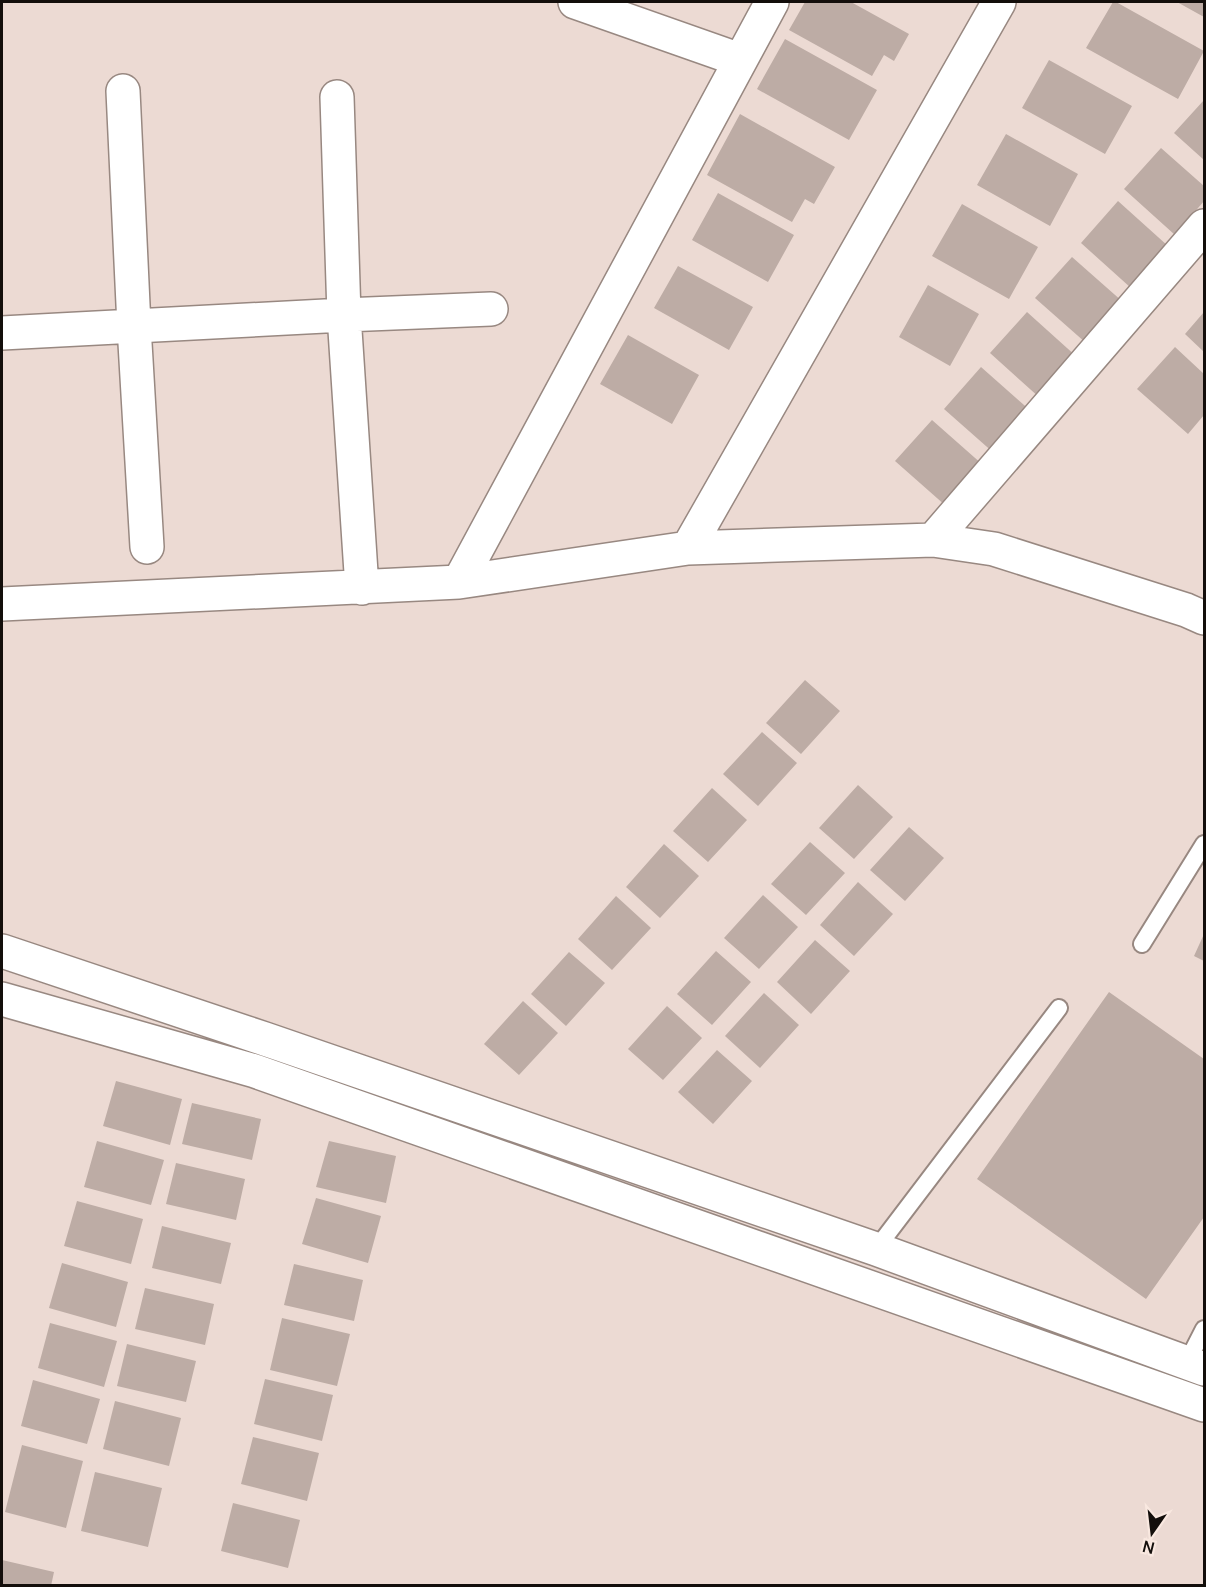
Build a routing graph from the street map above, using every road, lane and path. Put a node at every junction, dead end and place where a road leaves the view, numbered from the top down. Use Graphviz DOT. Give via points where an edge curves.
graph roads {
  1 [pos="575,2"];
  2 [pos="772,2"];
  3 [pos="999,2"];
  4 [pos="740,60"];
  5 [pos="123,91"];
  6 [pos="337,97"];
  7 [pos="1204,226"];
  8 [pos="491,309"];
  9 [pos="344,315"];
  10 [pos="134,326"];
  11 [pos="2,333"];
  12 [pos="933,540"];
  13 [pos="147,548"];
  14 [pos="688,548"];
  15 [pos="459,582"];
  16 [pos="362,588"];
  17 [pos="2,604"];
  18 [pos="1198,605"];
  19 [pos="1204,844"];
  20 [pos="1142,944"];
  21 [pos="2,951"];
  22 [pos="33,962"];
  23 [pos="11,1002"];
  24 [pos="1059,1008"];
  25 [pos="265,1039"];
  26 [pos="255,1071"];
  27 [pos="876,1249"];
  28 [pos="1204,1329"];
  29 [pos="1196,1366"];
  30 [pos="1171,1393"];
  31 [pos="1204,1404"];
  1 -- 4 [label="street"];
  2 -- 4 [label="street"];
  3 -- 14 [label="street"];
  4 -- 15 [label="street"];
  5 -- 10 [label="street"];
  6 -- 9 [label="street"];
  7 -- 12 [label="street"];
  8 -- 9 [label="street"];
  9 -- 10 [label="street"];
  9 -- 16 [label="street"];
  10 -- 11 [label="street"];
  10 -- 13 [label="street"];
  12 -- 14 [label="street"];
  12 -- 18 [label="street" via="994,549"];
  14 -- 15 [label="street"];
  15 -- 16 [label="street"];
  16 -- 17 [label="street"];
  19 -- 20 [label="lane"];
  21 -- 22 [label="street"];
  22 -- 23 [label="street"];
  22 -- 25 [label="street"];
  23 -- 26 [label="street"];
  24 -- 27 [label="lane"];
  25 -- 26 [label="street"];
  25 -- 27 [label="street"];
  26 -- 30 [label="street"];
  27 -- 29 [label="street"];
  28 -- 29 [label="lane"];
  29 -- 30 [label="lane"];
  30 -- 31 [label="street"];
}
